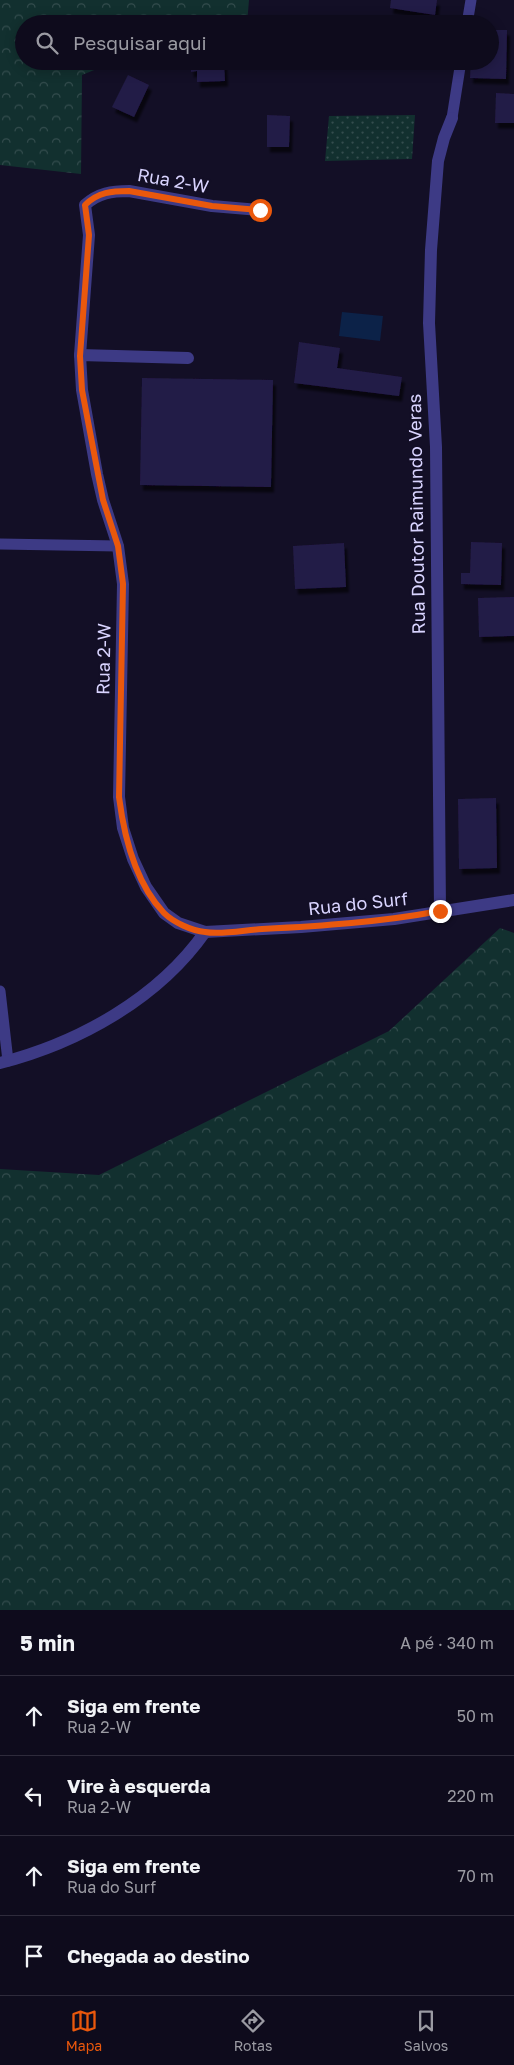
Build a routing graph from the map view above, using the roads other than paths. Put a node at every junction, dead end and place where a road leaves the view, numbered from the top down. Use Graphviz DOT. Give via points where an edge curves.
graph roads {
  1 [pos="471,0"];
  2 [pos="468,15"];
  3 [pos="460,70"];
  4 [pos="452,118"];
  5 [pos="260,210"];
  6 [pos="80,356"];
  7 [pos="188,358"];
  8 [pos="0,544"];
  9 [pos="118,546"];
  10 [pos="514,900"];
  11 [pos="440,911"];
  12 [pos="204,932"];
  13 [pos="0,991"];
  14 [pos="4,1062"];
  1 -- 2 [label="lane"];
  3 -- 4 [label="lane"];
  4 -- 11 [label="street, Rua Doutor Raimundo Veras" via="438,160 429,314 436,448"];
  5 -- 6 [label="street, Rua 2-W" via="212,206 129,191 94,196 85,205 89,235"];
  6 -- 7 [label="street"];
  6 -- 9 [label="street, Rua 2-W" via="82,390 97,474"];
  8 -- 9 [label="lane"];
  9 -- 12 [label="street, Rua 2-W" via="123,584 119,797 123,828 146,887 164,913 178,923"];
  10 -- 11 [label="street, Rua do Surf"];
  11 -- 12 [label="street, Rua do Surf" via="394,919"];
  12 -- 14 [label="street" via="173,972 147,994 106,1020"];
  13 -- 14 [label="lane"];
}
